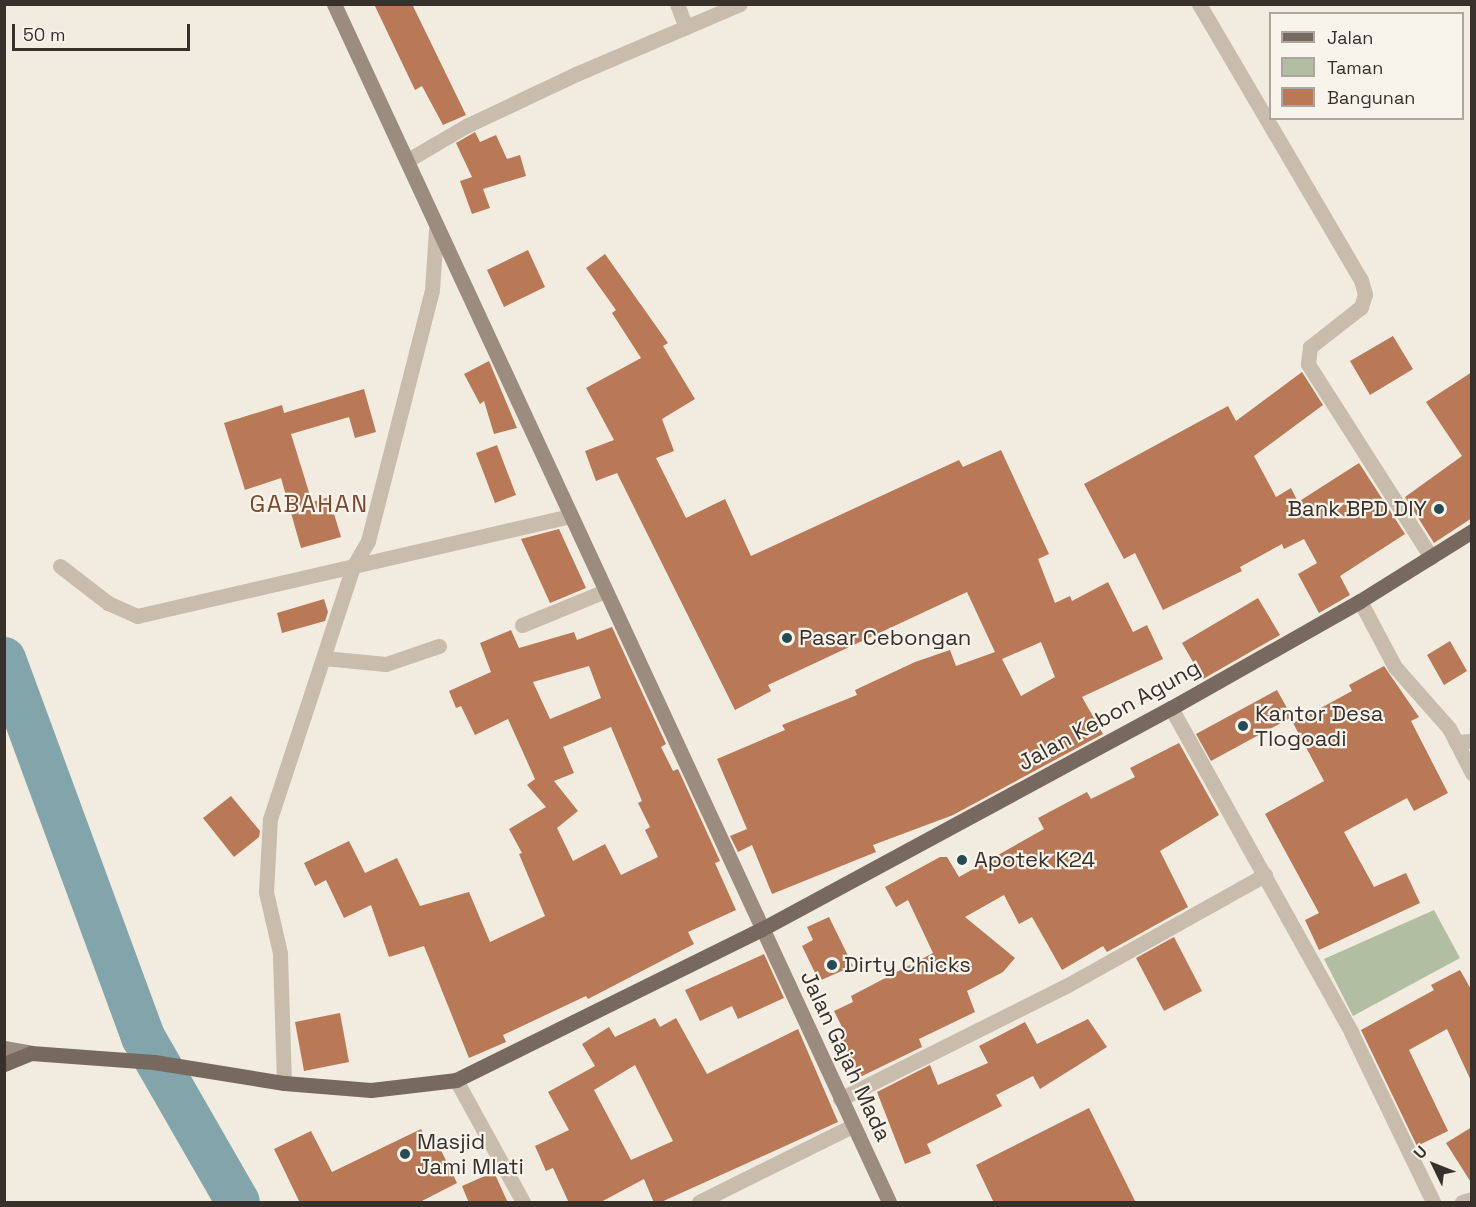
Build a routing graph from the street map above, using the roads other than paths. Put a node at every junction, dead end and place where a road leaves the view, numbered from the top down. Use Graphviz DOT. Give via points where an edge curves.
graph roads {
  1 [pos="334,4"];
  2 [pos="677,4"];
  3 [pos="740,4"];
  4 [pos="1199,4"];
  5 [pos="686,27"];
  6 [pos="408,160"];
  7 [pos="436,229"];
  8 [pos="570,516"];
  9 [pos="1472,531"];
  10 [pos="1431,557"];
  11 [pos="60,566"];
  12 [pos="353,567"];
  13 [pos="605,591"];
  14 [pos="1360,601"];
  15 [pos="522,625"];
  16 [pos="439,646"];
  17 [pos="324,658"];
  18 [pos="1171,708"];
  19 [pos="1464,741"];
  20 [pos="1472,773"];
  21 [pos="1265,875"];
  22 [pos="762,929"];
  23 [pos="4,1048"];
  24 [pos="31,1053"];
  25 [pos="4,1064"];
  26 [pos="456,1080"];
  27 [pos="284,1083"];
  28 [pos="840,1099"];
  29 [pos="852,1126"];
  30 [pos="1472,1199"];
  31 [pos="523,1203"];
  32 [pos="699,1203"];
  33 [pos="889,1203"];
  34 [pos="1433,1203"];
  35 [pos="1462,1203"];
  1 -- 6 [label="main road, Jalan Gajah Mada"];
  2 -- 5 [label="street"];
  3 -- 5 [label="street"];
  4 -- 10 [label="street" via="1361,279 1365,294 1361,307 1310,346 1308,364"];
  5 -- 6 [label="street" via="476,121"];
  6 -- 7 [label="main road, Jalan Gajah Mada"];
  7 -- 8 [label="main road, Jalan Gajah Mada"];
  7 -- 12 [label="street" via="432,290 368,541"];
  8 -- 12 [label="street"];
  8 -- 13 [label="main road, Jalan Gajah Mada"];
  9 -- 10 [label="main road, Jalan Kebon Agung"];
  10 -- 14 [label="main road, Jalan Kebon Agung"];
  11 -- 12 [label="street" via="108,603 137,616"];
  12 -- 17 [label="street"];
  13 -- 15 [label="street"];
  13 -- 22 [label="main road, Jalan Gajah Mada"];
  14 -- 18 [label="main road, Jalan Kebon Agung"];
  14 -- 19 [label="street" via="1395,667"];
  16 -- 17 [label="street" via="386,664"];
  17 -- 27 [label="street" via="270,819 266,892 280,953"];
  18 -- 21 [label="street"];
  18 -- 22 [label="main road, Jalan Kebon Agung"];
  19 -- 20 [label="street"];
  21 -- 28 [label="street" via="1066,986"];
  21 -- 34 [label="street" via="1351,1032"];
  22 -- 26 [label="main road, Jalan Kebon Agung"];
  22 -- 28 [label="main road, Jalan Gajah Mada"];
  23 -- 24 [label="main road"];
  24 -- 25 [label="main road"];
  24 -- 27 [label="main road, Jalan Kebon Agung" via="154,1062"];
  26 -- 27 [label="main road, Jalan Kebon Agung" via="371,1090"];
  26 -- 31 [label="street"];
  28 -- 29 [label="main road, Jalan Gajah Mada"];
  29 -- 32 [label="street"];
  29 -- 33 [label="main road, Jalan Gajah Mada"];
  30 -- 35 [label="street"];
}
